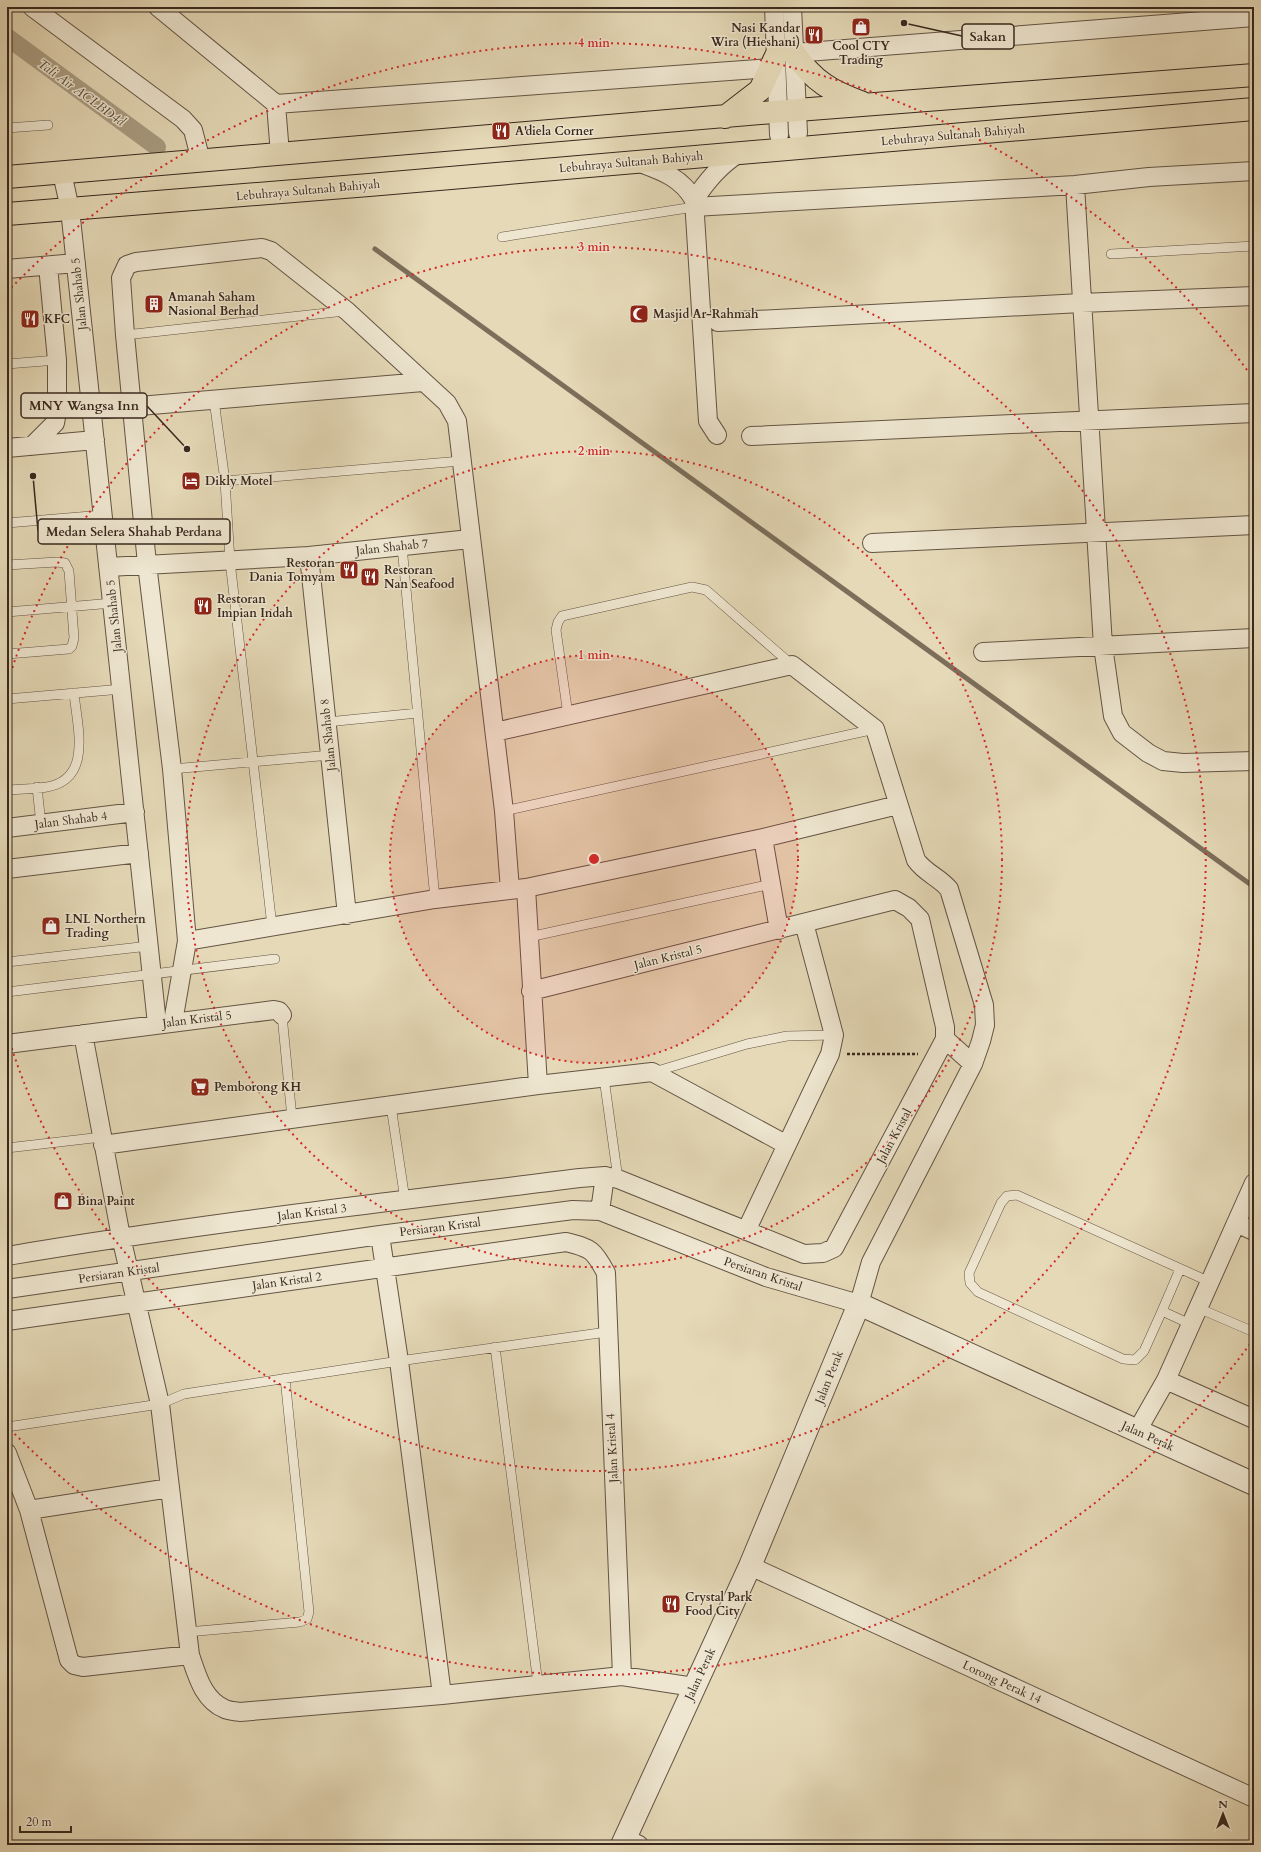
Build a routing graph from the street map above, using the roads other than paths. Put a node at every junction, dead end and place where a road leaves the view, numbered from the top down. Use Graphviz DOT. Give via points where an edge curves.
graph roads {
  1 [pos="32,7"];
  2 [pos="774,7"];
  3 [pos="792,7"];
  4 [pos="163,8"];
  5 [pos="1254,18"];
  6 [pos="780,59"];
  7 [pos="1254,75"];
  8 [pos="276,104"];
  9 [pos="869,105"];
  10 [pos="1254,109"];
  11 [pos="788,111"];
  12 [pos="725,117"];
  13 [pos="48,126"];
  14 [pos="7,128"];
  15 [pos="788,134"];
  16 [pos="860,142"];
  17 [pos="744,152"];
  18 [pos="280,154"];
  19 [pos="201,161"];
  20 [pos="635,161"];
  21 [pos="1254,171"];
  22 [pos="62,173"];
  23 [pos="7,177"];
  24 [pos="1075,185"];
  25 [pos="694,204"];
  26 [pos="70,209"];
  27 [pos="7,214"];
  28 [pos="502,237"];
  29 [pos="1254,246"];
  30 [pos="1111,254"];
  31 [pos="76,263"];
  32 [pos="48,266"];
  33 [pos="7,269"];
  34 [pos="1254,296"];
  35 [pos="1081,303"];
  36 [pos="347,311"];
  37 [pos="718,322"];
  38 [pos="125,334"];
  39 [pos="57,360"];
  40 [pos="7,364"];
  41 [pos="423,382"];
  42 [pos="214,400"];
  43 [pos="133,407"];
  44 [pos="92,410"];
  45 [pos="1254,413"];
  46 [pos="1090,421"];
  47 [pos="717,435"];
  48 [pos="751,436"];
  49 [pos="95,440"];
  50 [pos="32,446"];
  51 [pos="7,448"];
  52 [pos="461,461"];
  53 [pos="225,481"];
  54 [pos="103,515"];
  55 [pos="7,523"];
  56 [pos="1254,525"];
  57 [pos="1097,531"];
  58 [pos="470,538"];
  59 [pos="872,543"];
  60 [pos="402,546"];
  61 [pos="309,556"];
  62 [pos="230,561"];
  63 [pos="147,564"];
  64 [pos="7,565"];
  65 [pos="108,567"];
  66 [pos="113,603"];
  67 [pos="71,606"];
  68 [pos="7,612"];
  69 [pos="1254,638"];
  70 [pos="1103,646"];
  71 [pos="984,652"];
  72 [pos="7,654"];
  73 [pos="792,665"];
  74 [pos="122,689"];
  75 [pos="74,693"];
  76 [pos="7,699"];
  77 [pos="418,713"];
  78 [pos="568,715"];
  79 [pos="327,722"];
  80 [pos="875,729"];
  81 [pos="495,732"];
  82 [pos="331,755"];
  83 [pos="1254,760"];
  84 [pos="254,762"];
  85 [pos="172,769"];
  86 [pos="37,787"];
  87 [pos="7,790"];
  88 [pos="898,805"];
  89 [pos="504,811"];
  90 [pos="135,812"];
  91 [pos="41,824"];
  92 [pos="7,828"];
  93 [pos="764,838"];
  94 [pos="139,853"];
  95 [pos="7,870"];
  96 [pos="771,884"];
  97 [pos="518,889"];
  98 [pos="435,898"];
  99 [pos="347,915"];
  100 [pos="804,923"];
  101 [pos="272,926"];
  102 [pos="779,930"];
  103 [pos="528,938"];
  104 [pos="187,941"];
  105 [pos="149,946"];
  106 [pos="275,960"];
  107 [pos="7,962"];
  108 [pos="183,971"];
  109 [pos="152,975"];
  110 [pos="531,990"];
  111 [pos="7,992"];
  112 [pos="282,1015"];
  113 [pos="165,1023"];
  114 [pos="84,1034"];
  115 [pos="834,1035"];
  116 [pos="7,1044"];
  117 [pos="942,1046"];
  118 [pos="973,1064"];
  119 [pos="652,1072"];
  120 [pos="604,1078"];
  121 [pos="538,1085"];
  122 [pos="391,1106"];
  123 [pos="292,1118"];
  124 [pos="102,1141"];
  125 [pos="788,1145"];
  126 [pos="7,1148"];
  127 [pos="612,1178"];
  128 [pos="1254,1183"];
  129 [pos="405,1200"];
  130 [pos="600,1211"];
  131 [pos="1236,1223"];
  132 [pos="746,1231"];
  133 [pos="1254,1231"];
  134 [pos="380,1235"];
  135 [pos="121,1237"];
  136 [pos="566,1242"];
  137 [pos="7,1256"];
  138 [pos="385,1266"];
  139 [pos="1180,1269"];
  140 [pos="130,1272"];
  141 [pos="1210,1282"];
  142 [pos="7,1289"];
  143 [pos="137,1303"];
  144 [pos="859,1304"];
  145 [pos="1162,1311"];
  146 [pos="1194,1316"];
  147 [pos="7,1321"];
  148 [pos="607,1332"];
  149 [pos="1254,1332"];
  150 [pos="496,1347"];
  151 [pos="399,1361"];
  152 [pos="284,1378"];
  153 [pos="1166,1380"];
  154 [pos="160,1404"];
  155 [pos="1254,1419"];
  156 [pos="7,1427"];
  157 [pos="1136,1431"];
  158 [pos="7,1453"];
  159 [pos="1254,1484"];
  160 [pos="170,1488"];
  161 [pos="29,1510"];
  162 [pos="750,1566"];
  163 [pos="186,1632"];
  164 [pos="190,1655"];
  165 [pos="622,1676"];
  166 [pos="538,1684"];
  167 [pos="694,1686"];
  168 [pos="442,1695"];
  169 [pos="1254,1798"];
  170 [pos="629,1843"];
  1 -- 19 [label="street" via="183,119 193,130"];
  2 -- 6 [label="street"];
  3 -- 6 [label="street"];
  4 -- 8 [label="street"];
  5 -- 6 [label="street"];
  6 -- 8 [label="street"];
  6 -- 9 [label="main road" via="803,66 838,94"];
  6 -- 11 [label="street"];
  6 -- 12 [label="main road" via="760,90"];
  7 -- 9 [label="main road"];
  8 -- 18 [label="street"];
  9 -- 11 [label="main road"];
  10 -- 16 [label="main road, Lebuhraya Sultanah Bahiyah"];
  11 -- 12 [label="main road"];
  11 -- 15 [label="street"];
  12 -- 18 [label="main road"];
  13 -- 14 [label="lane"];
  15 -- 16 [label="main road"];
  15 -- 17 [label="main road"];
  16 -- 17 [label="main road, Lebuhraya Sultanah Bahiyah"];
  17 -- 20 [label="main road, Lebuhraya Sultanah Bahiyah"];
  17 -- 25 [label="street" via="724,163 710,176"];
  18 -- 19 [label="main road"];
  19 -- 22 [label="main road"];
  20 -- 25 [label="street" via="678,181 688,189"];
  20 -- 26 [label="main road, Lebuhraya Sultanah Bahiyah"];
  21 -- 24 [label="street" via="1149,176"];
  22 -- 23 [label="main road"];
  22 -- 26 [label="street, Jalan Shahab 5"];
  24 -- 25 [label="street"];
  24 -- 35 [label="street"];
  25 -- 28 [label="lane"];
  25 -- 47 [label="street" via="708,421"];
  26 -- 27 [label="main road, Lebuhraya Sultanah Bahiyah"];
  26 -- 31 [label="street, Jalan Shahab 5"];
  29 -- 30 [label="lane"];
  31 -- 32 [label="street"];
  31 -- 44 [label="street, Jalan Shahab 5"];
  32 -- 33 [label="street"];
  32 -- 39 [label="street"];
  34 -- 35 [label="street"];
  35 -- 37 [label="street"];
  35 -- 46 [label="street"];
  36 -- 38 [label="lane"];
  36 -- 38 [label="street" via="271,251 262,248 127,265 121,278"];
  36 -- 41 [label="street"];
  38 -- 43 [label="street"];
  39 -- 40 [label="lane"];
  39 -- 50 [label="street" via="55,422"];
  41 -- 42 [label="street"];
  41 -- 52 [label="street" via="447,403 456,421"];
  42 -- 43 [label="street"];
  42 -- 53 [label="lane"];
  43 -- 44 [label="street"];
  43 -- 63 [label="street"];
  44 -- 49 [label="street, Jalan Shahab 5"];
  45 -- 46 [label="street"];
  46 -- 48 [label="street"];
  46 -- 57 [label="street"];
  49 -- 50 [label="street"];
  49 -- 54 [label="street, Jalan Shahab 5"];
  50 -- 51 [label="street"];
  52 -- 53 [label="lane"];
  52 -- 58 [label="street"];
  53 -- 62 [label="lane"];
  54 -- 55 [label="lane"];
  54 -- 65 [label="street, Jalan Shahab 5"];
  56 -- 57 [label="street"];
  57 -- 59 [label="street"];
  57 -- 70 [label="street"];
  58 -- 60 [label="street, Jalan Shahab 7"];
  58 -- 81 [label="street"];
  60 -- 61 [label="street, Jalan Shahab 7"];
  60 -- 77 [label="lane"];
  61 -- 62 [label="street, Jalan Shahab 7"];
  61 -- 79 [label="street, Jalan Shahab 8"];
  62 -- 63 [label="street, Jalan Shahab 7"];
  62 -- 84 [label="lane"];
  63 -- 65 [label="street, Jalan Shahab 7"];
  63 -- 85 [label="street"];
  64 -- 67 [label="lane" via="65,563"];
  65 -- 66 [label="street, Jalan Shahab 5"];
  66 -- 67 [label="lane"];
  66 -- 74 [label="street, Jalan Shahab 5"];
  67 -- 68 [label="lane"];
  67 -- 72 [label="lane" via="74,642 69,648"];
  69 -- 70 [label="street"];
  70 -- 71 [label="street"];
  70 -- 83 [label="street" via="1112,716 1122,733 1163,761 1183,763"];
  73 -- 78 [label="street"];
  73 -- 78 [label="lane" via="706,590 699,587 562,616 556,630"];
  73 -- 80 [label="street"];
  74 -- 75 [label="lane"];
  74 -- 90 [label="street, Jalan Shahab 5"];
  75 -- 76 [label="lane"];
  75 -- 86 [label="lane" via="79,745 76,769 60,783"];
  77 -- 79 [label="lane"];
  77 -- 98 [label="lane"];
  78 -- 81 [label="street"];
  79 -- 82 [label="street, Jalan Shahab 8"];
  80 -- 88 [label="street"];
  80 -- 89 [label="lane"];
  81 -- 89 [label="street"];
  82 -- 84 [label="lane"];
  82 -- 99 [label="street, Jalan Shahab 8"];
  84 -- 85 [label="lane"];
  84 -- 101 [label="lane"];
  85 -- 104 [label="street"];
  86 -- 87 [label="lane"];
  86 -- 91 [label="lane"];
  88 -- 93 [label="street"];
  88 -- 118 [label="street" via="916,860 949,889 984,1005 985,1025"];
  89 -- 97 [label="street"];
  90 -- 91 [label="street, Jalan Shahab 4"];
  90 -- 94 [label="street, Jalan Shahab 5"];
  91 -- 92 [label="street, Jalan Shahab 4"];
  93 -- 96 [label="street"];
  93 -- 97 [label="street"];
  94 -- 95 [label="street"];
  94 -- 105 [label="street, Jalan Shahab 5"];
  96 -- 102 [label="street"];
  96 -- 103 [label="lane"];
  97 -- 98 [label="street"];
  97 -- 103 [label="street"];
  98 -- 99 [label="street"];
  99 -- 101 [label="street"];
  100 -- 102 [label="street, Jalan Kristal 5"];
  100 -- 115 [label="street"];
  100 -- 117 [label="street" via="895,900 909,908 920,919 945,1027"];
  101 -- 104 [label="street"];
  102 -- 110 [label="street, Jalan Kristal 5"];
  103 -- 110 [label="street"];
  104 -- 108 [label="street"];
  105 -- 107 [label="lane"];
  105 -- 109 [label="street, Jalan Shahab 5"];
  106 -- 108 [label="lane"];
  108 -- 109 [label="lane"];
  108 -- 113 [label="street"];
  109 -- 111 [label="lane"];
  109 -- 113 [label="street, Jalan Shahab 5"];
  110 -- 121 [label="street"];
  112 -- 113 [label="street, Jalan Kristal 5" via="274,1010"];
  112 -- 123 [label="lane, Jalan Kristal 5"];
  113 -- 114 [label="street, Jalan Kristal 5"];
  114 -- 116 [label="street, Jalan Kristal 5"];
  114 -- 124 [label="street"];
  115 -- 119 [label="lane" via="787,1036 746,1044"];
  115 -- 125 [label="street" via="830,1054"];
  117 -- 118 [label="street"];
  117 -- 132 [label="street, Jalan Kristal" via="834,1248 823,1253 804,1254"];
  118 -- 144 [label="street" via="871,1262"];
  119 -- 120 [label="street"];
  119 -- 125 [label="street"];
  120 -- 121 [label="street"];
  120 -- 127 [label="lane"];
  121 -- 122 [label="street"];
  122 -- 123 [label="street"];
  122 -- 129 [label="lane"];
  123 -- 124 [label="street"];
  124 -- 126 [label="lane"];
  124 -- 135 [label="street"];
  125 -- 132 [label="street"];
  127 -- 129 [label="street, Jalan Kristal 3" via="580,1178"];
  127 -- 130 [label="street"];
  127 -- 132 [label="street, Jalan Kristal"];
  128 -- 131 [label="street"];
  129 -- 135 [label="street, Jalan Kristal 3"];
  130 -- 134 [label="street, Persiaran Kristal" via="573,1210"];
  130 -- 144 [label="street, Persiaran Kristal" via="766,1277"];
  131 -- 133 [label="street"];
  131 -- 141 [label="street"];
  134 -- 138 [label="street"];
  134 -- 140 [label="street, Persiaran Kristal"];
  135 -- 137 [label="street, Jalan Kristal 3"];
  135 -- 140 [label="street"];
  136 -- 138 [label="street, Jalan Kristal 2"];
  136 -- 148 [label="street, Jalan Kristal 4" via="586,1247 599,1259 606,1273"];
  138 -- 143 [label="street, Jalan Kristal 2"];
  138 -- 151 [label="street"];
  139 -- 141 [label="lane"];
  139 -- 145 [label="lane"];
  139 -- 145 [label="lane" via="1017,1195 1007,1196 1001,1203 969,1273 970,1283 978,1292 1123,1359 1135,1360 1144,1351"];
  140 -- 142 [label="street, Persiaran Kristal"];
  140 -- 143 [label="street"];
  141 -- 146 [label="street"];
  143 -- 147 [label="street, Jalan Kristal 2"];
  143 -- 154 [label="street"];
  144 -- 157 [label="street, Jalan Perak"];
  144 -- 162 [label="street, Jalan Perak"];
  145 -- 146 [label="lane"];
  146 -- 149 [label="lane"];
  146 -- 153 [label="street"];
  148 -- 150 [label="lane"];
  148 -- 165 [label="street, Jalan Kristal 4"];
  150 -- 151 [label="lane"];
  150 -- 166 [label="lane"];
  151 -- 152 [label="lane"];
  151 -- 168 [label="street"];
  152 -- 154 [label="lane" via="184,1394"];
  152 -- 163 [label="lane" via="309,1612 307,1618 300,1622"];
  153 -- 155 [label="street"];
  153 -- 157 [label="street"];
  154 -- 156 [label="lane"];
  154 -- 160 [label="street"];
  157 -- 159 [label="street, Jalan Perak"];
  158 -- 161 [label="street"];
  160 -- 161 [label="street"];
  160 -- 163 [label="street"];
  161 -- 164 [label="street" via="68,1660 83,1667"];
  162 -- 167 [label="street, Jalan Perak"];
  162 -- 169 [label="street, Lorong Perak 14"];
  163 -- 164 [label="street"];
  164 -- 168 [label="street" via="204,1691 224,1709 240,1712"];
  165 -- 166 [label="street"];
  165 -- 167 [label="street"];
  166 -- 168 [label="street"];
  167 -- 170 [label="street, Jalan Perak"];
}
